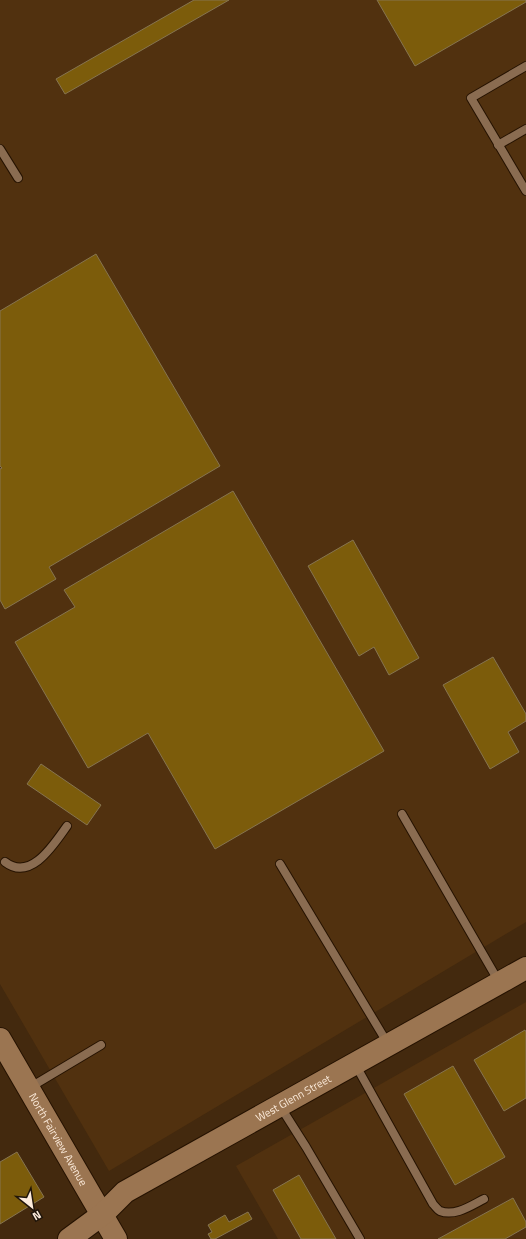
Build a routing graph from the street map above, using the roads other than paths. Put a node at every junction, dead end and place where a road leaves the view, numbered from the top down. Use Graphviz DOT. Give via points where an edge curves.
graph roads {
  1 [pos="526,66"];
  2 [pos="526,130"];
  3 [pos="498,145"];
  4 [pos="0,149"];
  5 [pos="18,178"];
  6 [pos="525,187"];
  7 [pos="402,814"];
  8 [pos="66,826"];
  9 [pos="5,862"];
  10 [pos="280,864"];
  11 [pos="526,968"];
  12 [pos="500,983"];
  13 [pos="0,1039"];
  14 [pos="101,1045"];
  15 [pos="388,1045"];
  16 [pos="354,1064"];
  17 [pos="29,1088"];
  18 [pos="280,1105"];
  19 [pos="484,1199"];
  20 [pos="103,1214"];
  21 [pos="68,1239"];
  22 [pos="116,1239"];
  23 [pos="360,1239"];
  1 -- 3 [label="lane" via="471,98"];
  2 -- 3 [label="lane"];
  3 -- 6 [label="lane"];
  4 -- 5 [label="lane"];
  7 -- 12 [label="lane"];
  8 -- 9 [label="lane" via="35,863 27,867 14,868"];
  10 -- 15 [label="lane"];
  11 -- 12 [label="street, West Glenn Street"];
  12 -- 15 [label="street, West Glenn Street"];
  13 -- 17 [label="street, North Fairview Avenue"];
  14 -- 17 [label="lane"];
  15 -- 16 [label="street, West Glenn Street"];
  16 -- 18 [label="street, West Glenn Street"];
  16 -- 19 [label="lane" via="432,1204 440,1211 454,1212"];
  17 -- 20 [label="street, North Fairview Avenue"];
  18 -- 20 [label="street, West Glenn Street" via="125,1192"];
  18 -- 23 [label="lane"];
  20 -- 21 [label="street, West Glenn Street"];
  20 -- 22 [label="street, North Fairview Avenue"];
}
